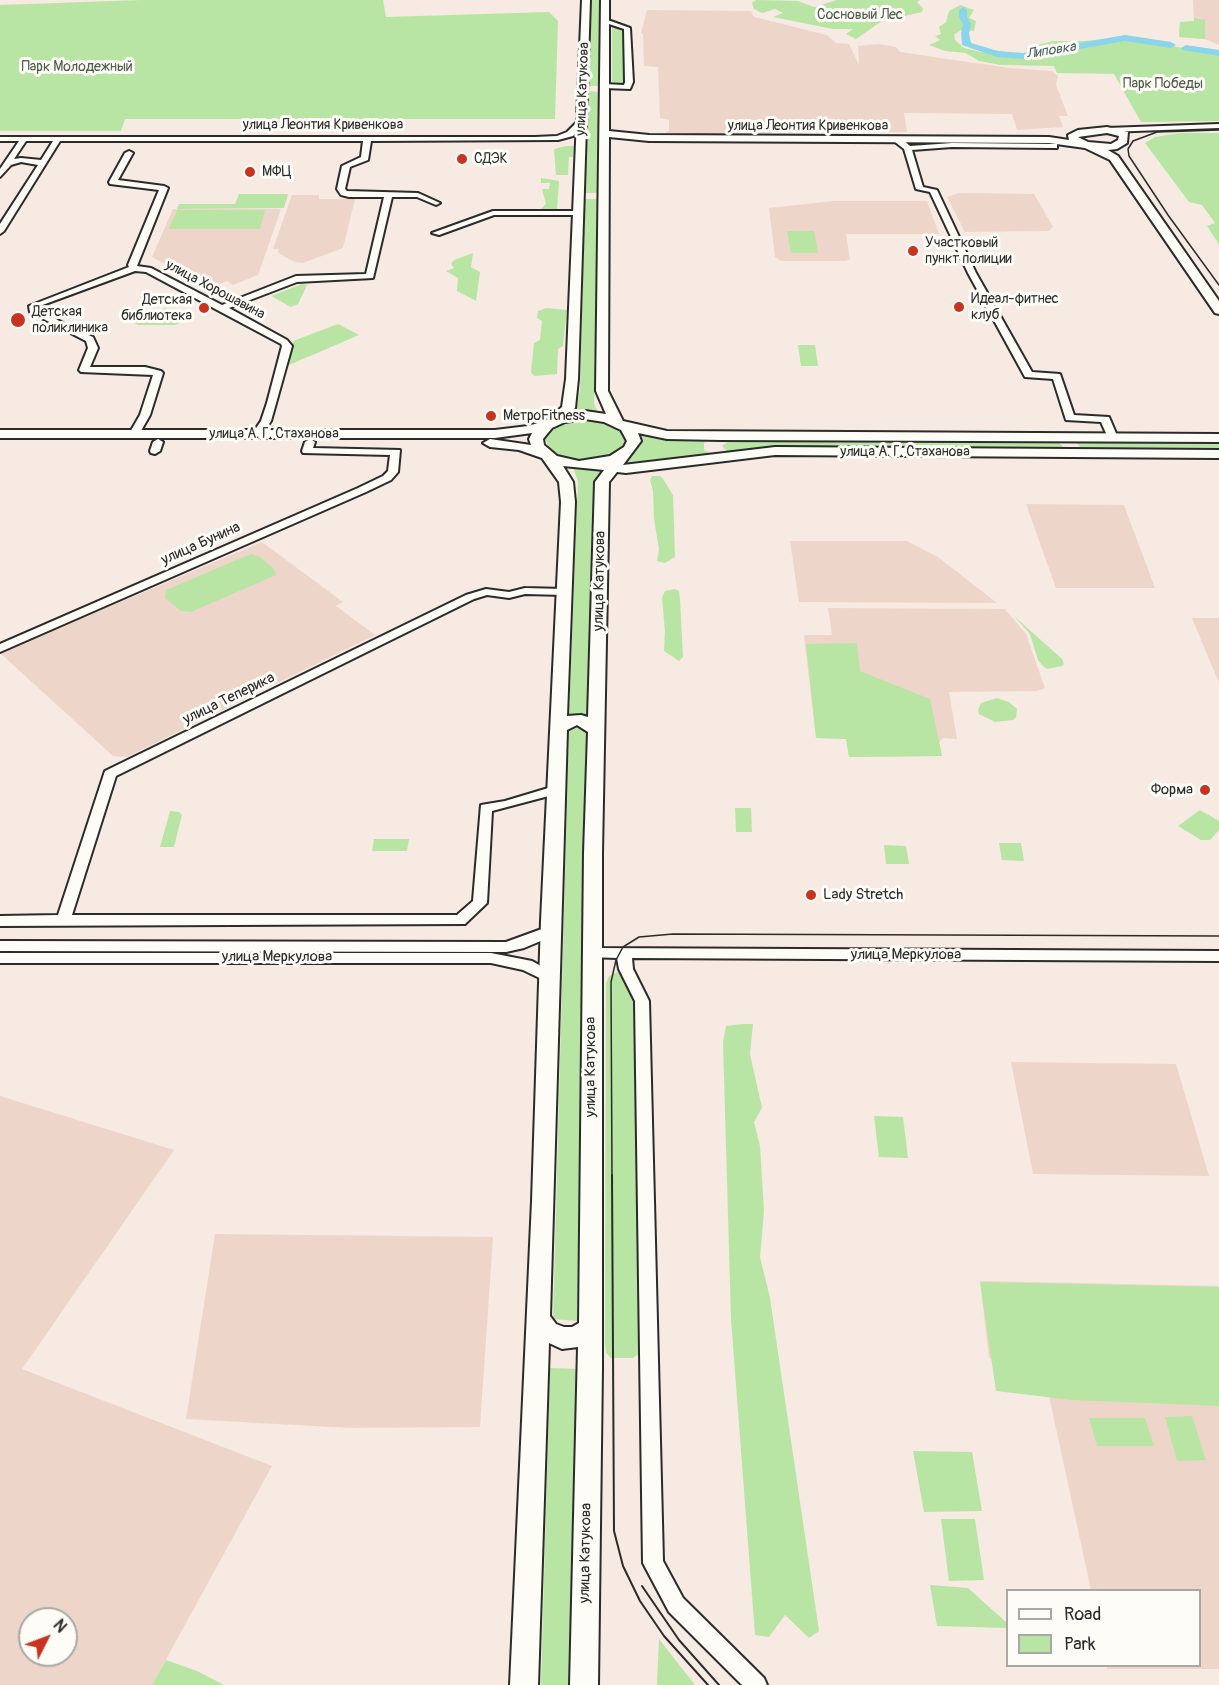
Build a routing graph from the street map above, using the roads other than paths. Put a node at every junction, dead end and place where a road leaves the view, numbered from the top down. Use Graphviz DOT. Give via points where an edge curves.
graph roads {
  1 [pos="586,0"];
  2 [pos="605,0"];
  3 [pos="605,25"];
  4 [pos="604,88"];
  5 [pos="584,90"];
  6 [pos="582,122"];
  7 [pos="1174,126"];
  8 [pos="1219,126"];
  9 [pos="1107,130"];
  10 [pos="1082,132"];
  11 [pos="604,133"];
  12 [pos="649,138"];
  13 [pos="0,139"];
  14 [pos="24,139"];
  15 [pos="57,139"];
  16 [pos="367,139"];
  17 [pos="535,139"];
  18 [pos="898,140"];
  19 [pos="966,140"];
  20 [pos="1121,142"];
  21 [pos="581,143"];
  22 [pos="1087,145"];
  23 [pos="1054,146"];
  24 [pos="909,148"];
  25 [pos="604,151"];
  26 [pos="129,153"];
  27 [pos="8,163"];
  28 [pos="43,163"];
  29 [pos="1117,163"];
  30 [pos="0,175"];
  31 [pos="580,192"];
  32 [pos="604,193"];
  33 [pos="389,195"];
  34 [pos="436,203"];
  35 [pos="579,213"];
  36 [pos="0,231"];
  37 [pos="436,233"];
  38 [pos="134,268"];
  39 [pos="222,308"];
  40 [pos="1219,310"];
  41 [pos="549,424"];
  42 [pos="621,424"];
  43 [pos="0,434"];
  44 [pos="134,434"];
  45 [pos="257,434"];
  46 [pos="721,436"];
  47 [pos="1059,437"];
  48 [pos="1113,438"];
  49 [pos="1219,438"];
  50 [pos="0,442"];
  51 [pos="310,442"];
  52 [pos="1063,453"];
  53 [pos="1219,454"];
  54 [pos="548,456"];
  55 [pos="729,457"];
  56 [pos="617,467"];
  57 [pos="564,592"];
  58 [pos="0,648"];
  59 [pos="560,727"];
  60 [pos="596,730"];
  61 [pos="555,790"];
  62 [pos="63,920"];
  63 [pos="222,920"];
  64 [pos="0,921"];
  65 [pos="550,931"];
  66 [pos="0,946"];
  67 [pos="215,946"];
  68 [pos="593,954"];
  69 [pos="624,954"];
  70 [pos="1219,956"];
  71 [pos="0,958"];
  72 [pos="550,978"];
  73 [pos="539,1319"];
  74 [pos="590,1328"];
  75 [pos="524,1685"];
  76 [pos="584,1685"];
  77 [pos="757,1685"];
  1 -- 5 [label="main road, улица Катукова"];
  2 -- 3 [label="main road, улица Катукова"];
  3 -- 4 [label="main road, улица Катукова"];
  3 -- 4 [label="street" via="627,28 629,82 627,87"];
  4 -- 5 [label="main road"];
  4 -- 11 [label="main road, улица Катукова"];
  5 -- 6 [label="main road, улица Катукова"];
  6 -- 17 [label="street, улица Леонтия Кривенкова" via="570,134"];
  6 -- 21 [label="main road, улица Катукова"];
  7 -- 8 [label="street"];
  7 -- 9 [label="street"];
  7 -- 20 [label="street" via="1145,131"];
  9 -- 10 [label="main road, улица Леонтия Кривенкова"];
  9 -- 20 [label="main road" via="1122,133 1125,136"];
  10 -- 19 [label="main road, улица Леонтия Кривенкова"];
  10 -- 22 [label="main road" via="1072,137"];
  11 -- 12 [label="main road"];
  11 -- 25 [label="main road, улица Катукова"];
  12 -- 18 [label="main road, улица Леонтия Кривенкова"];
  12 -- 25 [label="main road" via="619,142"];
  13 -- 14 [label="street"];
  14 -- 15 [label="street, улица Леонтия Кривенкова"];
  14 -- 27 [label="street"];
  15 -- 16 [label="street, улица Леонтия Кривенкова"];
  15 -- 28 [label="street"];
  16 -- 17 [label="street, улица Леонтия Кривенкова"];
  16 -- 33 [label="street" via="365,158 346,166 340,189 349,195"];
  17 -- 21 [label="street"];
  18 -- 19 [label="main road, улица Леонтия Кривенкова"];
  18 -- 24 [label="street"];
  19 -- 22 [label="main road, улица Леонтия Кривенкова" via="1056,140"];
  20 -- 22 [label="main road" via="1107,148"];
  20 -- 29 [label="main road" via="1114,151"];
  21 -- 31 [label="main road, улица Катукова"];
  22 -- 29 [label="main road" via="1105,152"];
  23 -- 24 [label="street"];
  24 -- 48 [label="street" via="920,189 933,190 972,273 1028,375 1057,376 1070,418 1105,419"];
  25 -- 32 [label="main road, улица Катукова"];
  26 -- 38 [label="street" via="113,182 164,188"];
  27 -- 28 [label="street"];
  27 -- 30 [label="street"];
  28 -- 36 [label="street"];
  29 -- 40 [label="main road"];
  31 -- 32 [label="main road" via="589,196"];
  31 -- 35 [label="main road, улица Катукова"];
  32 -- 42 [label="main road, улица Катукова" via="602,391"];
  33 -- 34 [label="street" via="418,195"];
  33 -- 39 [label="street" via="370,276 296,279"];
  35 -- 37 [label="street" via="487,214"];
  35 -- 41 [label="main road, улица Катукова" via="570,400 568,408"];
  38 -- 39 [label="street, улица Хорошавина" via="148,270"];
  38 -- 44 [label="street" via="33,306 33,310 90,339 93,348 84,370 158,373 145,415"];
  39 -- 45 [label="street, улица Хорошавина" via="287,346 272,403"];
  41 -- 42 [label="main road, улица А. Г. Стаханова" via="585,415"];
  41 -- 45 [label="main road, улица А. Г. Стаханова" via="495,434"];
  41 -- 54 [label="main road" via="536,439"];
  42 -- 46 [label="main road, улица А. Г. Стаханова" via="667,435"];
  42 -- 56 [label="main road, улица Катукова" via="632,434 633,441"];
  43 -- 44 [label="main road, улица А. Г. Стаханова"];
  44 -- 45 [label="main road, улица А. Г. Стаханова"];
  46 -- 47 [label="main road, улица А. Г. Стаханова"];
  46 -- 55 [label="main road" via="717,446"];
  47 -- 48 [label="main road, улица А. Г. Стаханова"];
  47 -- 52 [label="main road" via="1068,446"];
  48 -- 49 [label="main road, улица А. Г. Стаханова"];
  50 -- 51 [label="main road, улица А. Г. Стаханова" via="157,447"];
  51 -- 54 [label="main road, улица А. Г. Стаханова" via="496,443 521,446"];
  51 -- 58 [label="street, улица Бунина" via="306,452 396,452 393,472 387,478"];
  52 -- 53 [label="main road, улица А. Г. Стаханова"];
  52 -- 55 [label="main road, улица А. Г. Стаханова" via="775,452"];
  54 -- 56 [label="main road, улица А. Г. Стаханова" via="564,463"];
  54 -- 57 [label="main road" via="563,475 568,490"];
  55 -- 56 [label="main road, улица А. Г. Стаханова"];
  56 -- 60 [label="main road, улица Катукова" via="602,482"];
  57 -- 59 [label="main road"];
  57 -- 62 [label="street, улица Теперика" via="486,592 470,597 110,774"];
  59 -- 60 [label="main road" via="581,720"];
  59 -- 61 [label="main road"];
  60 -- 68 [label="main road, улица Катукова"];
  61 -- 63 [label="street" via="486,808 480,903 460,920"];
  61 -- 65 [label="main road"];
  62 -- 63 [label="street"];
  62 -- 64 [label="street"];
  63 -- 67 [label="street"];
  65 -- 67 [label="street, улица Меркулова" via="506,947"];
  65 -- 72 [label="main road"];
  66 -- 67 [label="street, улица Меркулова"];
  68 -- 69 [label="street, улица Меркулова"];
  68 -- 74 [label="main road, улица Катукова"];
  69 -- 70 [label="street, улица Меркулова"];
  69 -- 77 [label="street" via="626,969 642,1001 653,1563 676,1605"];
  71 -- 72 [label="street, улица Меркулова" via="491,958 527,965"];
  72 -- 73 [label="main road"];
  73 -- 74 [label="main road" via="548,1331 562,1338 576,1337"];
  73 -- 75 [label="main road"];
  74 -- 76 [label="main road, улица Катукова"];
}
